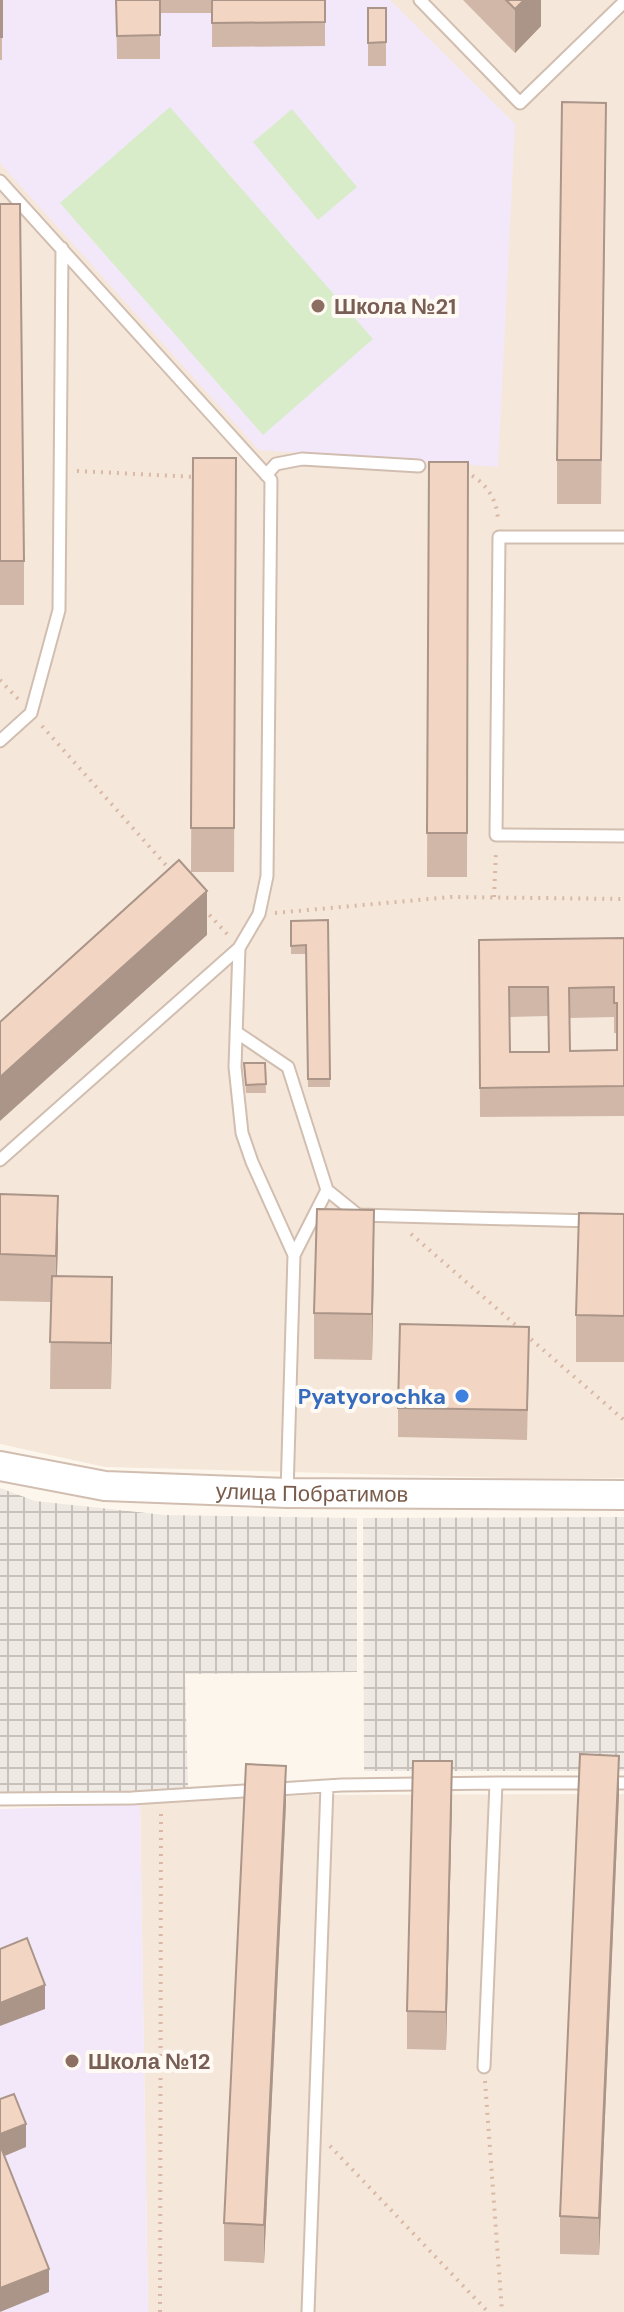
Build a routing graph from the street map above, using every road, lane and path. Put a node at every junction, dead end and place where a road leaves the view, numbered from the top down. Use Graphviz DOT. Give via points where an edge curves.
graph roads {
  1 [pos="420,0"];
  2 [pos="624,2"];
  3 [pos="0,181"];
  4 [pos="62,248"];
  5 [pos="419,466"];
  6 [pos="60,470"];
  7 [pos="266,475"];
  8 [pos="210,477"];
  9 [pos="499,537"];
  10 [pos="624,537"];
  11 [pos="0,680"];
  12 [pos="31,713"];
  13 [pos="0,741"];
  14 [pos="496,835"];
  15 [pos="624,836"];
  16 [pos="176,878"];
  17 [pos="494,897"];
  18 [pos="624,899"];
  19 [pos="197,901"];
  20 [pos="259,914"];
  21 [pos="239,948"];
  22 [pos="236,1032"];
  23 [pos="0,1160"];
  24 [pos="327,1190"];
  25 [pos="391,1216"];
  26 [pos="608,1221"];
  27 [pos="294,1255"];
  28 [pos="624,1420"];
  29 [pos="0,1466"];
  30 [pos="287,1493"];
  31 [pos="624,1495"];
  32 [pos="496,1783"];
  33 [pos="624,1783"];
  34 [pos="327,1786"];
  35 [pos="161,1796"];
  36 [pos="0,1799"];
  37 [pos="484,2067"];
  38 [pos="315,2129"];
  39 [pos="160,2312"];
  40 [pos="308,2312"];
  41 [pos="488,2312"];
  42 [pos="502,2312"];
  1 -- 2 [label="lane" via="520,103"];
  3 -- 4 [label="lane"];
  4 -- 6 [label="lane"];
  4 -- 7 [label="lane"];
  5 -- 7 [label="lane" via="302,459 276,464"];
  5 -- 9 [label="path" via="468,472 490,489"];
  6 -- 8 [label="path"];
  6 -- 12 [label="lane" via="59,610"];
  7 -- 20 [label="lane" via="271,480 267,876"];
  9 -- 10 [label="lane"];
  9 -- 14 [label="lane"];
  11 -- 12 [label="path"];
  12 -- 13 [label="lane"];
  12 -- 16 [label="path"];
  14 -- 15 [label="lane"];
  14 -- 17 [label="path"];
  17 -- 18 [label="path"];
  17 -- 20 [label="path"];
  19 -- 21 [label="path"];
  20 -- 21 [label="lane"];
  21 -- 22 [label="lane"];
  21 -- 23 [label="lane"];
  22 -- 24 [label="lane" via="288,1067"];
  22 -- 27 [label="lane" via="242,1133"];
  24 -- 25 [label="lane" via="358,1215"];
  24 -- 27 [label="lane"];
  25 -- 26 [label="lane"];
  25 -- 28 [label="path"];
  27 -- 30 [label="lane"];
  29 -- 30 [label="street, улица Побратимов" via="105,1486"];
  30 -- 31 [label="street, улица Побратимов"];
  32 -- 33 [label="lane"];
  32 -- 34 [label="lane"];
  32 -- 37 [label="lane"];
  34 -- 35 [label="lane"];
  34 -- 38 [label="lane"];
  35 -- 36 [label="lane"];
  35 -- 39 [label="path"];
  37 -- 42 [label="path"];
  38 -- 40 [label="lane"];
  38 -- 41 [label="path"];
}
